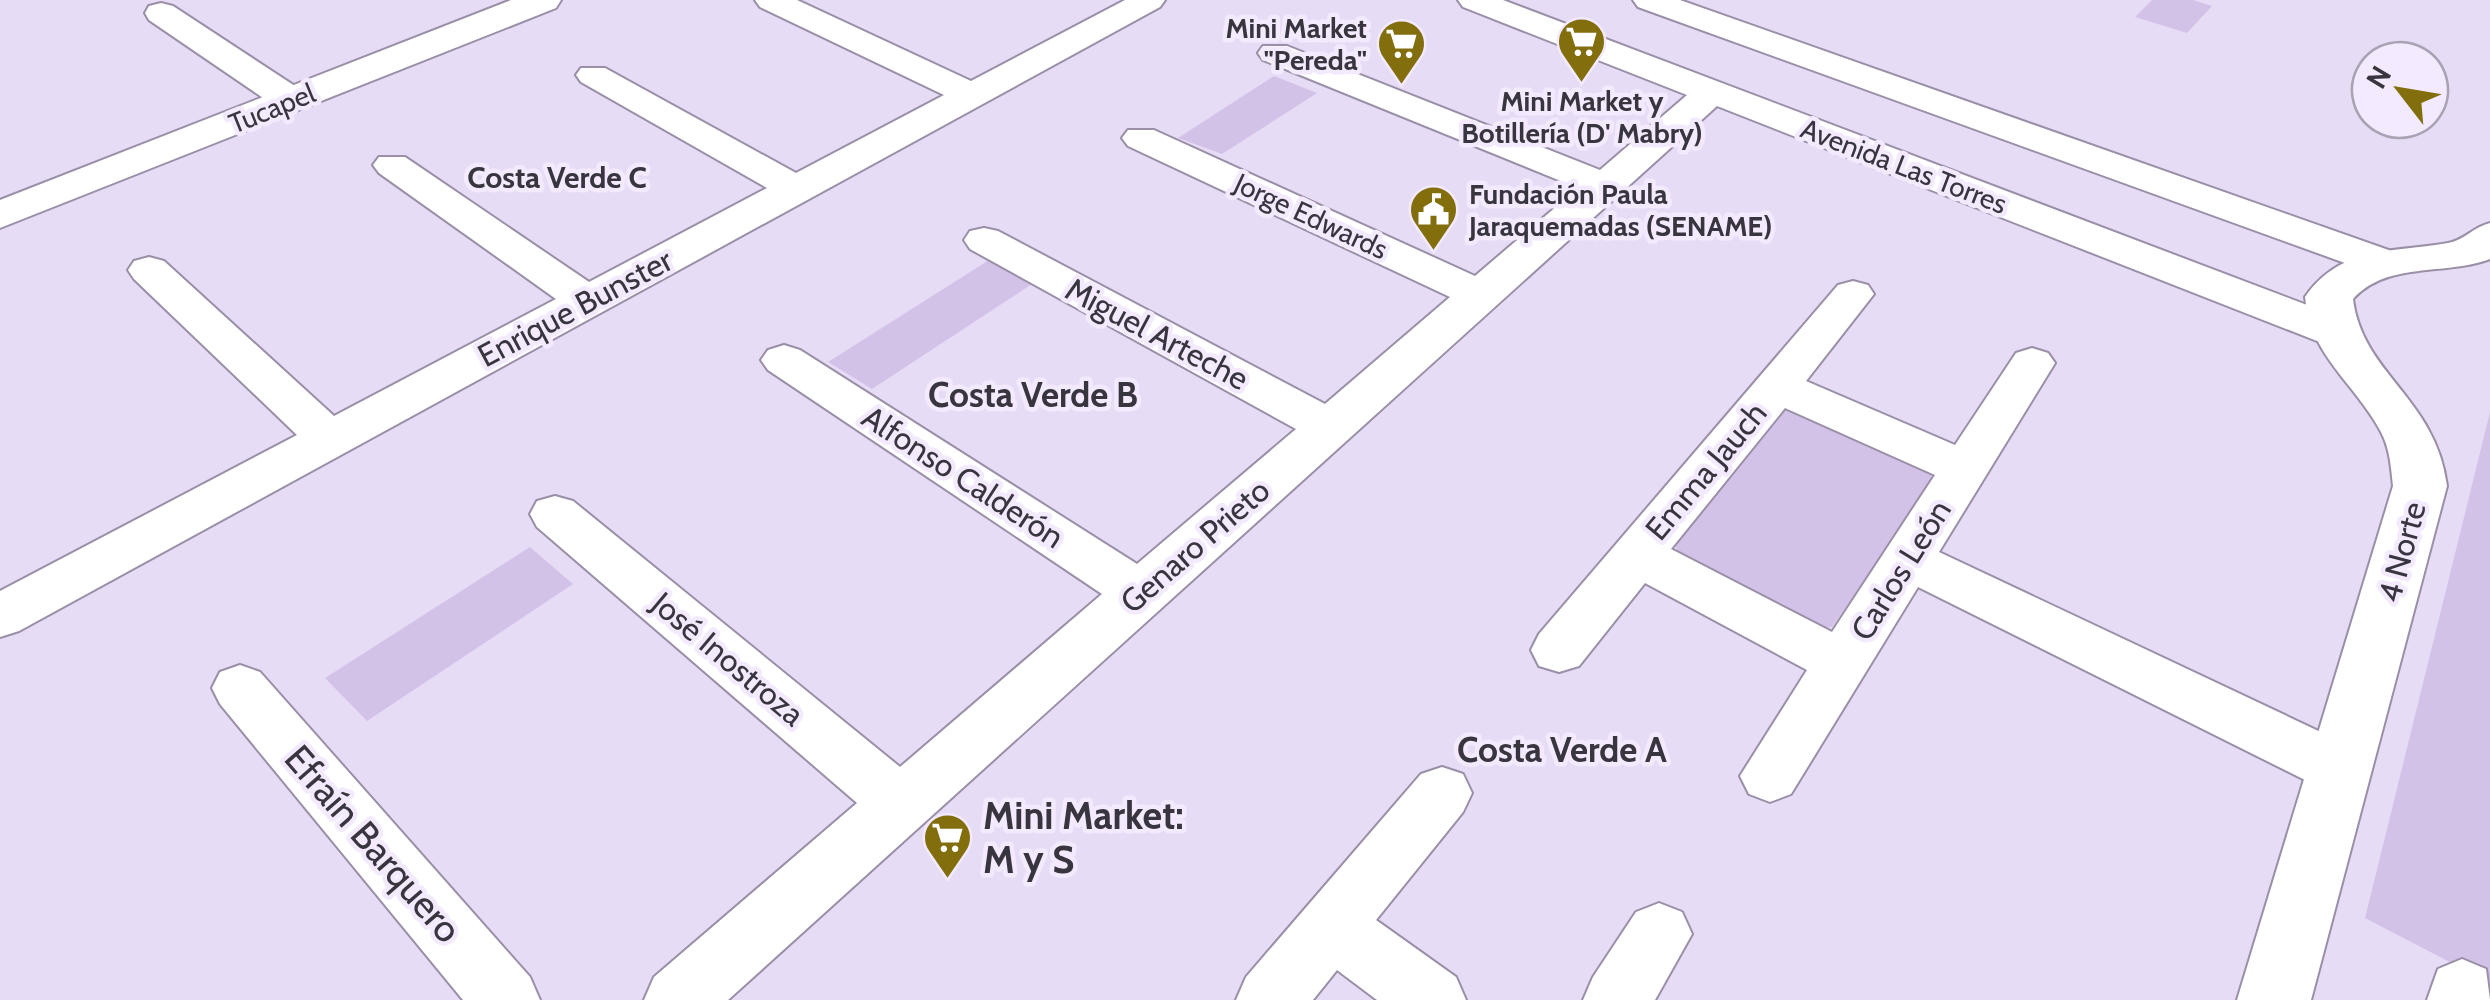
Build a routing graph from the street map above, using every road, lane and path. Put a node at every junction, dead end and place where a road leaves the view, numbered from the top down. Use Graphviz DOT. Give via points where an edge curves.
graph roads {
  1 [pos="770,0"];
  2 [pos="1077,0"];
  3 [pos="1474,0"];
  4 [pos="1649,0"];
  5 [pos="523,3"];
  6 [pos="1134,8"];
  7 [pos="161,13"];
  8 [pos="1275,52"];
  9 [pos="593,75"];
  10 [pos="1712,92"];
  11 [pos="972,95"];
  12 [pos="291,100"];
  13 [pos="1141,138"];
  14 [pos="392,165"];
  15 [pos="1606,186"];
  16 [pos="797,189"];
  17 [pos="5,206"];
  18 [pos="984,240"];
  19 [pos="2483,251"];
  20 [pos="2382,262"];
  21 [pos="149,270"];
  22 [pos="1853,294"];
  23 [pos="1481,295"];
  24 [pos="588,301"];
  25 [pos="2333,331"];
  26 [pos="784,360"];
  27 [pos="2032,363"];
  28 [pos="1776,386"];
  29 [pos="1330,427"];
  30 [pos="330,439"];
  31 [pos="1966,469"];
  32 [pos="555,514"];
  33 [pos="1637,554"];
  34 [pos="1907,560"];
  35 [pos="1141,594"];
  36 [pos="2,611"];
  37 [pos="1559,650"];
  38 [pos="1842,663"];
  39 [pos="240,688"];
  40 [pos="2340,770"];
  41 [pos="1770,776"];
  42 [pos="1442,793"];
  43 [pos="901,804"];
  44 [pos="1331,926"];
  45 [pos="1660,934"];
  46 [pos="506,1000"];
  47 [pos="678,1000"];
  48 [pos="1270,1000"];
  49 [pos="1432,1000"];
  50 [pos="1618,1000"];
  51 [pos="2274,1000"];
  1 -- 11 [label="street"];
  2 -- 6 [label="street"];
  3 -- 10 [label="street, Avenida Las Torres"];
  4 -- 20 [label="street"];
  5 -- 12 [label="street, Tucapel"];
  6 -- 11 [label="street, Enrique Bunster"];
  7 -- 12 [label="street"];
  8 -- 15 [label="street"];
  9 -- 16 [label="street"];
  10 -- 15 [label="street, Genaro Prieto"];
  10 -- 25 [label="street, Avenida Las Torres"];
  11 -- 16 [label="street, Enrique Bunster"];
  12 -- 17 [label="street, Tucapel"];
  13 -- 23 [label="street, Jorge Edwards"];
  14 -- 24 [label="street"];
  15 -- 23 [label="street, Genaro Prieto"];
  16 -- 24 [label="street, Enrique Bunster"];
  18 -- 29 [label="street, Miguel Arteche"];
  19 -- 20 [label="street"];
  20 -- 25 [label="street" via="2329,297"];
  21 -- 30 [label="street"];
  22 -- 28 [label="street, Emma Jauch"];
  23 -- 29 [label="street, Genaro Prieto"];
  24 -- 30 [label="street, Enrique Bunster"];
  25 -- 40 [label="street, 4 Norte" via="2409,434 2420,486"];
  26 -- 35 [label="street, Alfonso Calderón"];
  27 -- 31 [label="street, Carlos León"];
  28 -- 31 [label="street"];
  28 -- 33 [label="street, Emma Jauch"];
  29 -- 35 [label="street, Genaro Prieto"];
  30 -- 36 [label="street, Enrique Bunster"];
  31 -- 34 [label="street, Carlos León"];
  32 -- 43 [label="street, José Inostroza"];
  33 -- 37 [label="street, Emma Jauch"];
  33 -- 38 [label="street"];
  34 -- 38 [label="street, Carlos León"];
  34 -- 40 [label="street"];
  35 -- 43 [label="street, Genaro Prieto"];
  38 -- 41 [label="street, Carlos León"];
  39 -- 46 [label="street, Efraín Barquero"];
  40 -- 51 [label="street, 4 Norte"];
  42 -- 44 [label="street"];
  43 -- 47 [label="street, Genaro Prieto"];
  44 -- 48 [label="street"];
  44 -- 49 [label="street"];
  45 -- 50 [label="street"];
}
